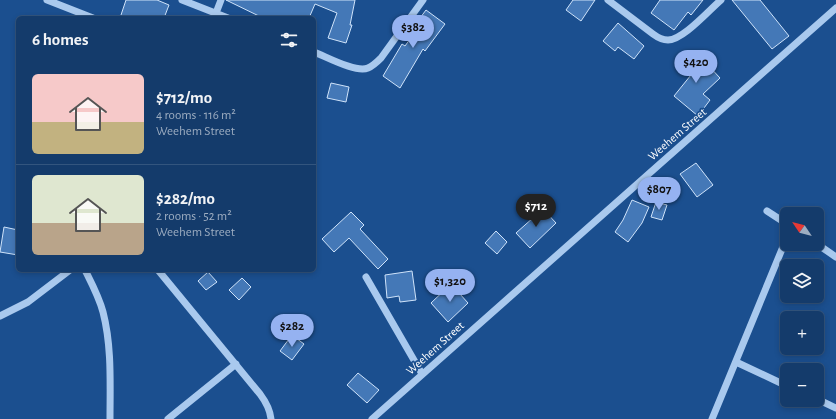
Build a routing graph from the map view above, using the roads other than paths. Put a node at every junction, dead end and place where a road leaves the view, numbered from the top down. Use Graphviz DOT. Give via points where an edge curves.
graph roads {
  1 [pos="47,0"];
  2 [pos="182,0"];
  3 [pos="221,0"];
  4 [pos="422,0"];
  5 [pos="608,0"];
  6 [pos="721,0"];
  7 [pos="836,8"];
  8 [pos="216,13"];
  9 [pos="88,16"];
  10 [pos="223,16"];
  11 [pos="316,53"];
  12 [pos="767,211"];
  13 [pos="780,219"];
  14 [pos="824,249"];
  15 [pos="781,251"];
  16 [pos="836,257"];
  17 [pos="67,272"];
  18 [pos="86,272"];
  19 [pos="160,272"];
  20 [pos="366,277"];
  21 [pos="0,316"];
  22 [pos="736,362"];
  23 [pos="236,364"];
  24 [pos="422,374"];
  25 [pos="780,383"];
  26 [pos="824,403"];
  27 [pos="836,408"];
  28 [pos="110,419"];
  29 [pos="168,419"];
  30 [pos="271,419"];
  31 [pos="372,419"];
  32 [pos="712,419"];
  1 -- 9 [label="street"];
  2 -- 8 [label="street"];
  3 -- 8 [label="street"];
  4 -- 11 [label="street" via="381,58 367,69 354,68"];
  5 -- 6 [label="street" via="660,39 668,40 684,33"];
  7 -- 24 [label="street, Weehem Street"];
  8 -- 10 [label="street"];
  12 -- 13 [label="street"];
  14 -- 16 [label="street"];
  15 -- 22 [label="street"];
  17 -- 21 [label="street" via="28,302"];
  18 -- 28 [label="street" via="103,312 108,342"];
  19 -- 23 [label="street"];
  20 -- 24 [label="street"];
  22 -- 25 [label="street"];
  22 -- 32 [label="street"];
  23 -- 29 [label="street"];
  23 -- 30 [label="street" via="267,402"];
  24 -- 31 [label="street, Weehem Street"];
  26 -- 27 [label="street"];
}
